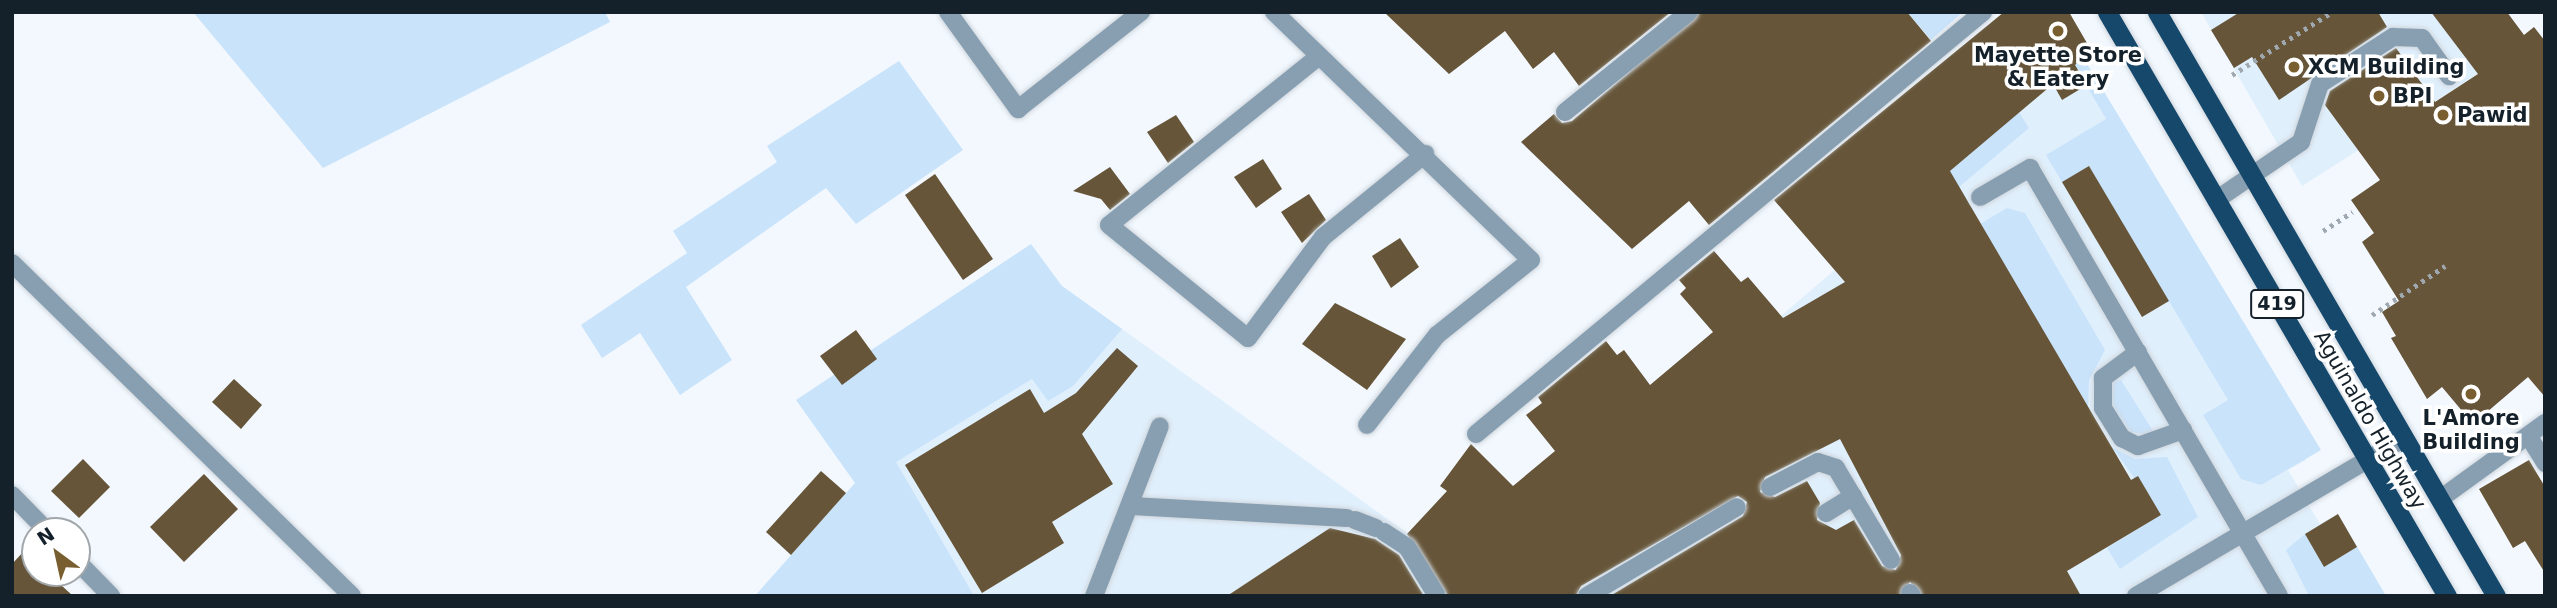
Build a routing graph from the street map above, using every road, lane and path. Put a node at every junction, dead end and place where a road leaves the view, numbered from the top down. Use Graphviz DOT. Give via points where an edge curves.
graph roads {
  1 [pos="948,12"];
  2 [pos="1141,12"];
  3 [pos="1274,12"];
  4 [pos="1689,12"];
  5 [pos="1983,12"];
  6 [pos="2107,12"];
  7 [pos="2157,12"];
  8 [pos="2332,12"];
  9 [pos="1318,57"];
  10 [pos="2232,75"];
  11 [pos="2449,76"];
  12 [pos="1565,113"];
  13 [pos="1425,154"];
  14 [pos="2253,178"];
  15 [pos="1980,197"];
  16 [pos="2216,200"];
  17 [pos="2353,212"];
  18 [pos="2323,231"];
  19 [pos="12,263"];
  20 [pos="2445,266"];
  21 [pos="2372,315"];
  22 [pos="2138,352"];
  23 [pos="2545,424"];
  24 [pos="1367,425"];
  25 [pos="1160,426"];
  26 [pos="2183,430"];
  27 [pos="1476,435"];
  28 [pos="2529,437"];
  29 [pos="2404,438"];
  30 [pos="2367,460"];
  31 [pos="2545,463"];
  32 [pos="1770,487"];
  33 [pos="12,495"];
  34 [pos="1853,496"];
  35 [pos="2440,499"];
  36 [pos="1132,506"];
  37 [pos="1737,507"];
  38 [pos="1826,513"];
  39 [pos="33,517"];
  40 [pos="2243,533"];
  41 [pos="1891,560"];
  42 [pos="91,575"];
  43 [pos="111,596"];
  44 [pos="352,596"];
  45 [pos="1094,596"];
  46 [pos="1437,596"];
  47 [pos="1587,596"];
  48 [pos="2136,596"];
  49 [pos="2279,596"];
  50 [pos="2447,596"];
  51 [pos="2496,596"];
  1 -- 2 [label="street" via="1018,109"];
  3 -- 9 [label="street"];
  4 -- 12 [label="street"];
  5 -- 27 [label="street"];
  6 -- 16 [label="highway, Aguinaldo Highway / 419"];
  7 -- 14 [label="highway, Aguinaldo Highway / 419"];
  8 -- 10 [label="path"];
  9 -- 13 [label="street"];
  9 -- 13 [label="street" via="1109,225 1248,338 1323,237"];
  11 -- 14 [label="street" via="2422,38 2393,37 2320,85 2306,135"];
  13 -- 24 [label="street" via="1531,260 1437,335"];
  14 -- 16 [label="street"];
  14 -- 29 [label="highway, Aguinaldo Highway / 419"];
  15 -- 22 [label="street" via="2031,168"];
  16 -- 30 [label="highway, Aguinaldo Highway / 419"];
  17 -- 18 [label="path"];
  19 -- 44 [label="street"];
  20 -- 21 [label="path"];
  22 -- 26 [label="street"];
  22 -- 26 [label="street" via="2103,378 2103,408 2123,438 2137,446"];
  23 -- 28 [label="street"];
  25 -- 36 [label="street"];
  26 -- 40 [label="street"];
  28 -- 31 [label="street"];
  28 -- 35 [label="street"];
  29 -- 30 [label="street"];
  29 -- 35 [label="highway, Aguinaldo Highway / 419"];
  30 -- 40 [label="street"];
  30 -- 50 [label="highway, Aguinaldo Highway / 419"];
  32 -- 34 [label="street" via="1818,462 1836,468"];
  33 -- 39 [label="street"];
  34 -- 38 [label="street"];
  34 -- 41 [label="street"];
  35 -- 51 [label="highway, Aguinaldo Highway / 419"];
  36 -- 45 [label="street"];
  36 -- 46 [label="street" via="1351,519 1407,547"];
  37 -- 47 [label="street"];
  40 -- 48 [label="street"];
  40 -- 49 [label="street"];
  42 -- 43 [label="street"];
}
